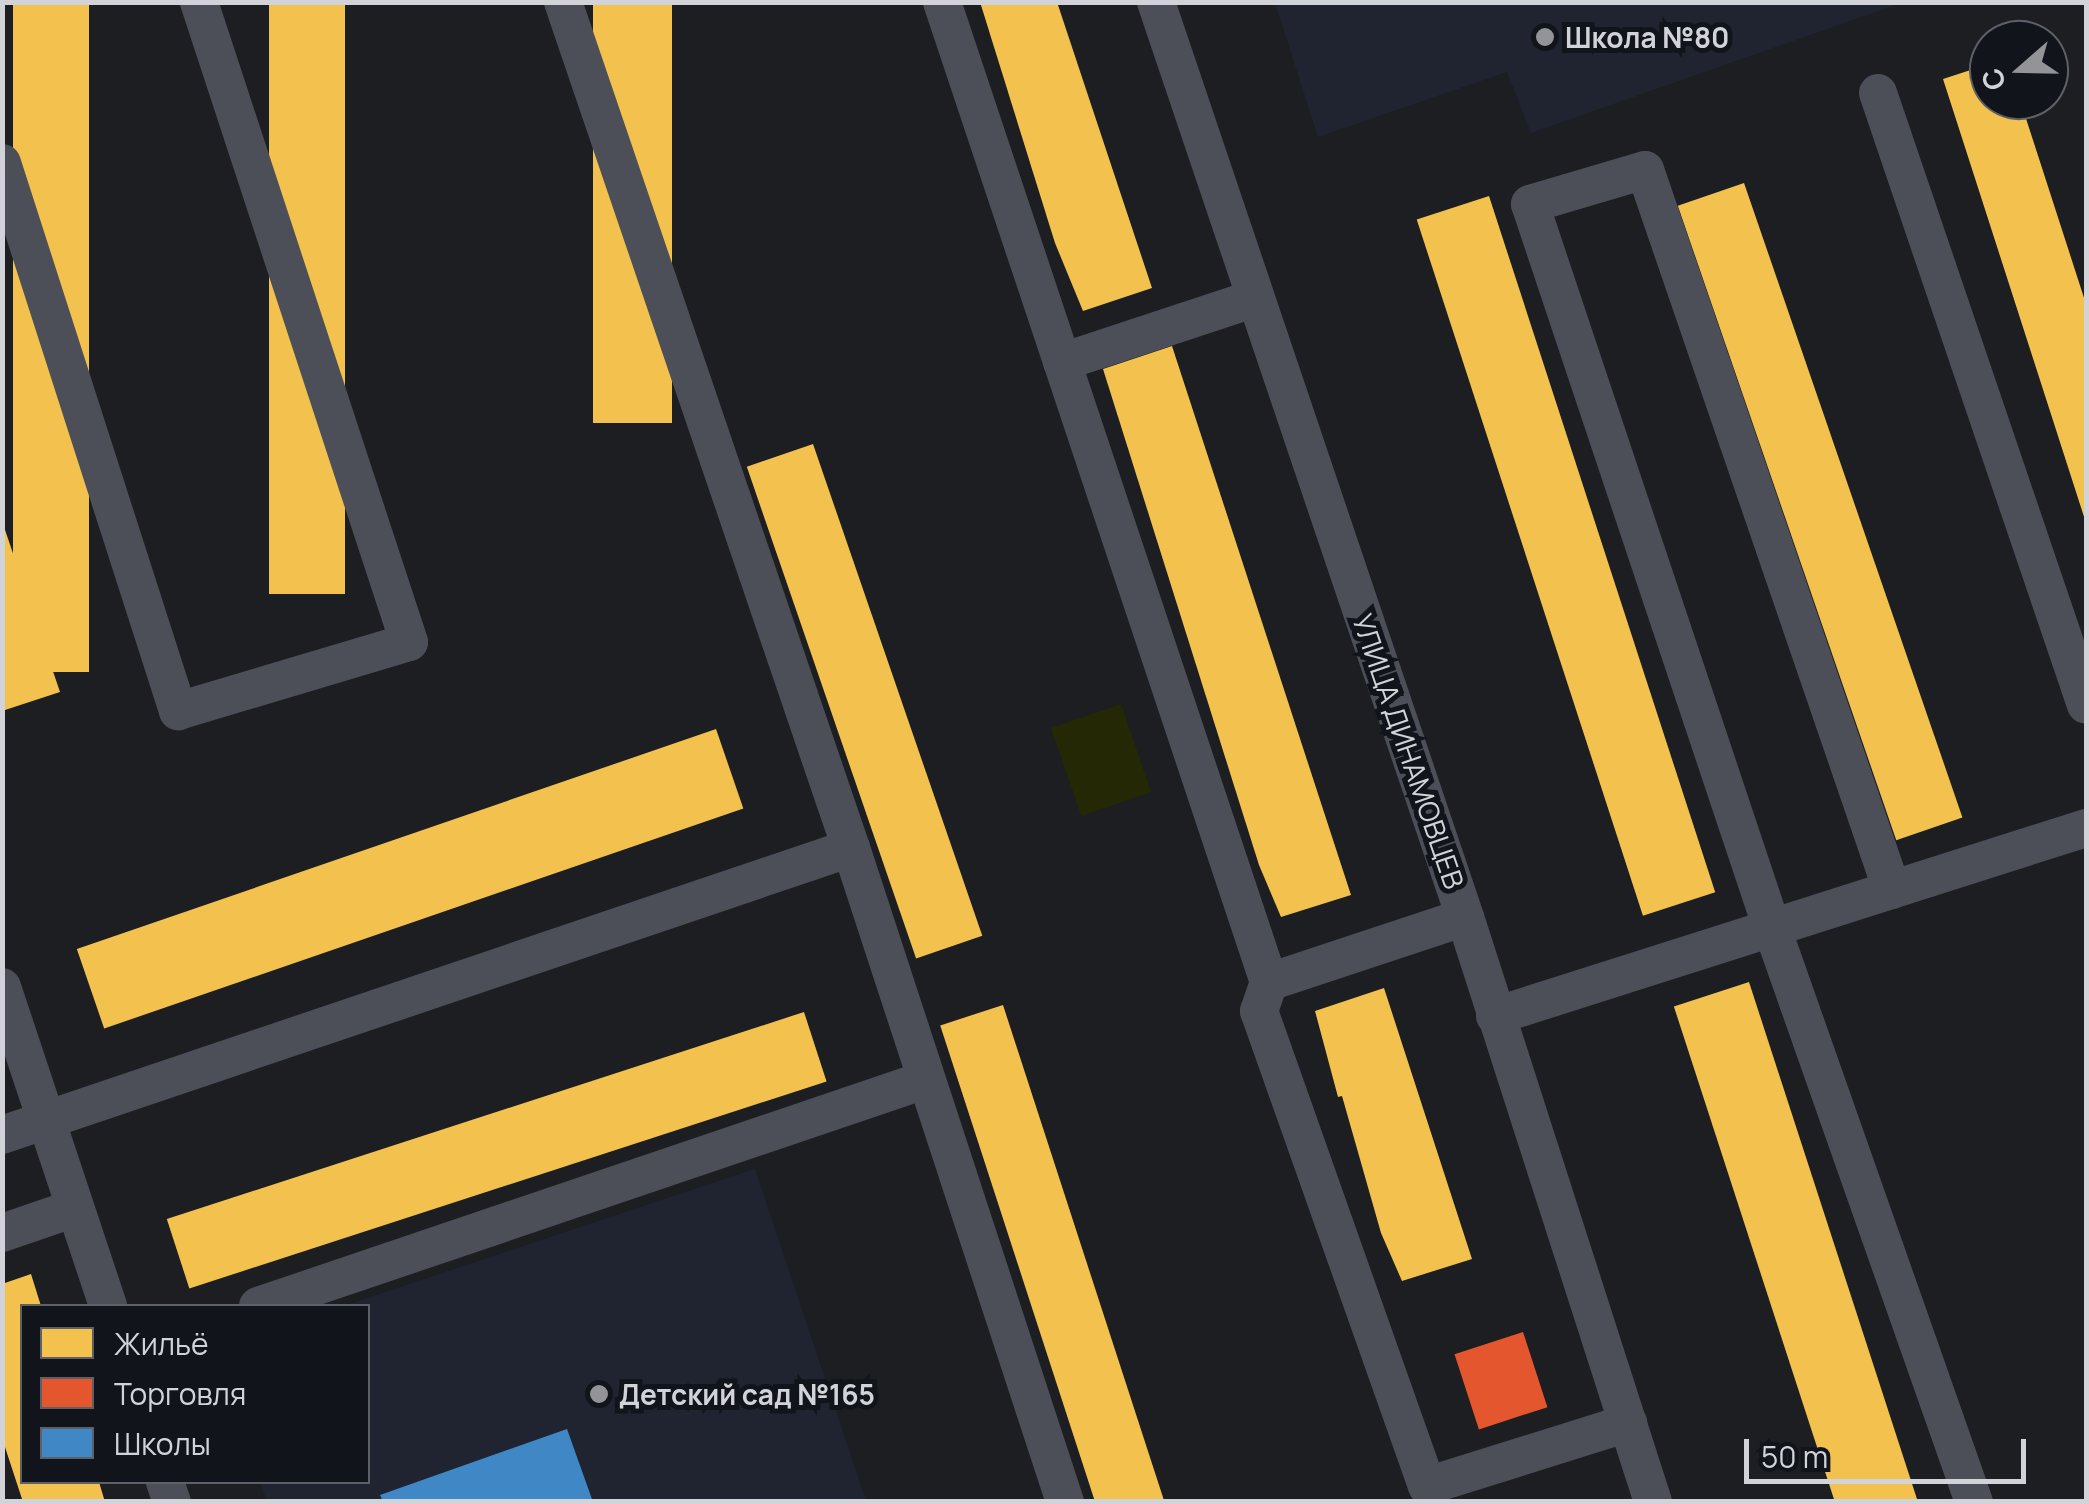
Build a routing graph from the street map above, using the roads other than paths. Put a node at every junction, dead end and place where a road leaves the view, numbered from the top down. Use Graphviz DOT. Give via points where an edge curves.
graph roads {
  1 [pos="199,2"];
  2 [pos="564,2"];
  3 [pos="942,2"];
  4 [pos="1156,2"];
  5 [pos="1878,93"];
  6 [pos="2,163"];
  7 [pos="1256,298"];
  8 [pos="1062,362"];
  9 [pos="2086,705"];
  10 [pos="2086,828"];
  11 [pos="851,848"];
  12 [pos="1892,890"];
  13 [pos="1465,917"];
  14 [pos="1773,931"];
  15 [pos="1269,982"];
  16 [pos="2,986"];
  17 [pos="1495,1016"];
  18 [pos="925,1080"];
  19 [pos="46,1120"];
  20 [pos="2,1136"];
  21 [pos="75,1208"];
  22 [pos="2,1233"];
  23 [pos="107,1304"];
  24 [pos="264,1304"];
  25 [pos="1628,1424"];
  26 [pos="1065,1502"];
  27 [pos="1654,1502"];
  28 [pos="1974,1502"];
  1 -- 6 [label="street" via="409,642 178,711"];
  2 -- 11 [label="street"];
  3 -- 8 [label="street"];
  4 -- 7 [label="street, УЛИЦА ДИНАМОВЦЕВ"];
  5 -- 9 [label="street"];
  7 -- 8 [label="street"];
  7 -- 13 [label="street, УЛИЦА ДИНАМОВЦЕВ"];
  8 -- 15 [label="street"];
  10 -- 12 [label="street"];
  11 -- 18 [label="street"];
  11 -- 19 [label="street"];
  12 -- 14 [label="street"];
  12 -- 14 [label="street" via="1646,170 1530,204"];
  13 -- 15 [label="street"];
  13 -- 17 [label="street, УЛИЦА ДИНАМОВЦЕВ"];
  14 -- 17 [label="street"];
  14 -- 28 [label="street"];
  15 -- 25 [label="street" via="1258,1011 1427,1486"];
  16 -- 19 [label="street"];
  17 -- 25 [label="street, УЛИЦА ДИНАМОВЦЕВ"];
  18 -- 24 [label="street"];
  18 -- 26 [label="street"];
  19 -- 20 [label="street"];
  19 -- 21 [label="street"];
  21 -- 22 [label="street"];
  21 -- 23 [label="street"];
  25 -- 27 [label="street, УЛИЦА ДИНАМОВЦЕВ"];
}
